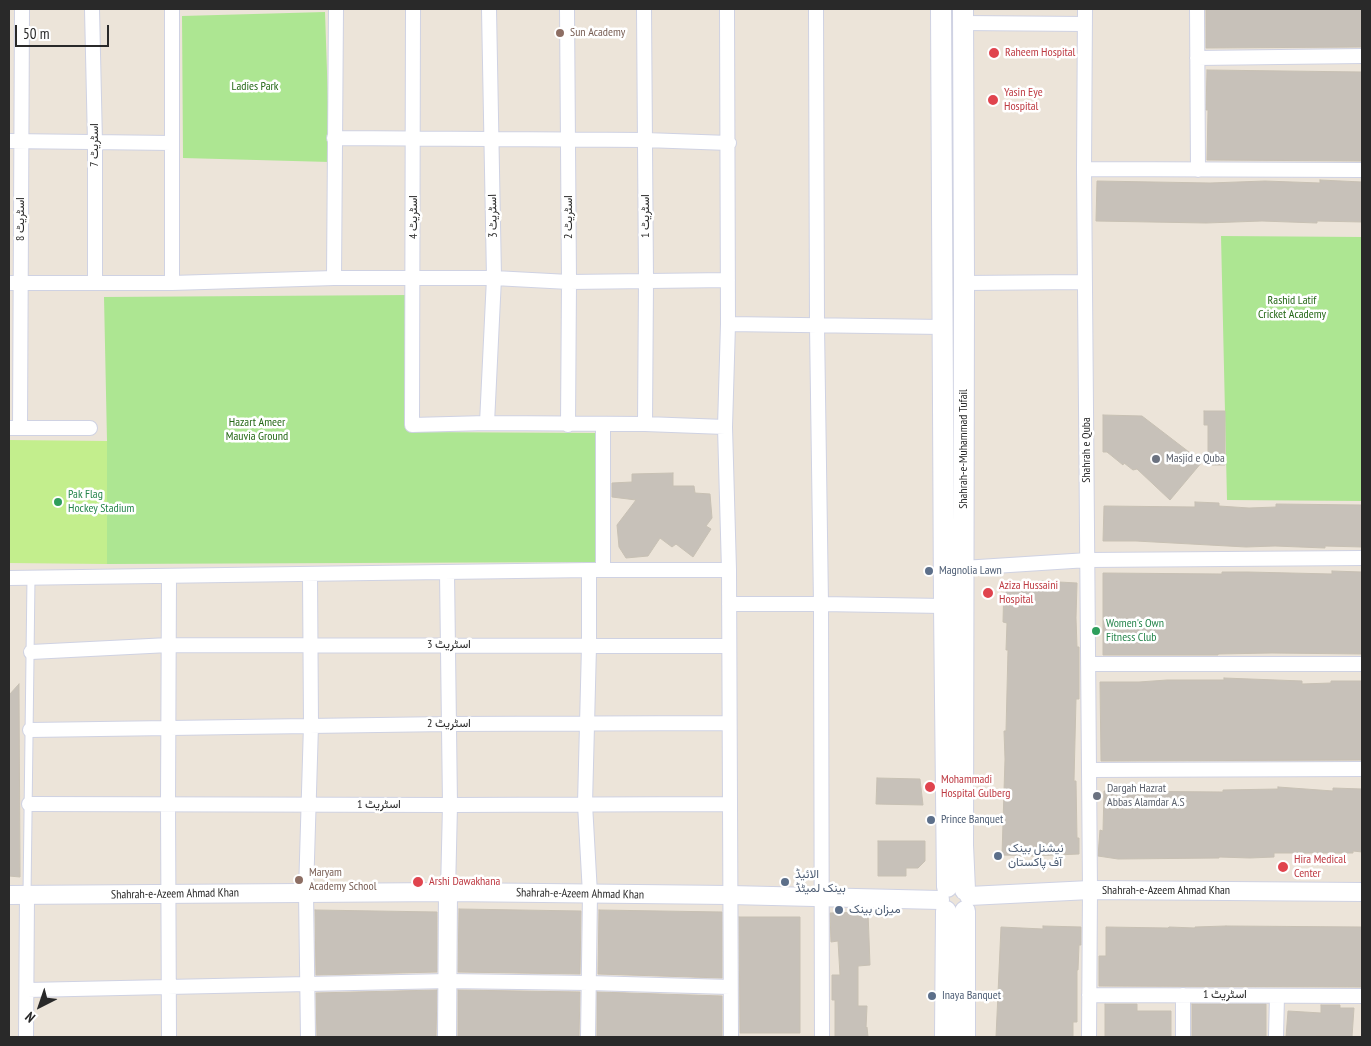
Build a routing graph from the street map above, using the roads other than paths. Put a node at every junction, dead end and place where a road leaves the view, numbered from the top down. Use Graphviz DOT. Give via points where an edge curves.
graph roads {
  1 [pos="22,9"];
  2 [pos="92,9"];
  3 [pos="172,9"];
  4 [pos="336,9"];
  5 [pos="413,9"];
  6 [pos="489,9"];
  7 [pos="566,9"];
  8 [pos="644,9"];
  9 [pos="727,9"];
  10 [pos="816,9"];
  11 [pos="941,9"];
  12 [pos="1085,9"];
  13 [pos="1197,9"];
  14 [pos="962,16"];
  15 [pos="1085,24"];
  16 [pos="1362,56"];
  17 [pos="1197,58"];
  18 [pos="334,138"];
  19 [pos="413,138"];
  20 [pos="491,140"];
  21 [pos="568,140"];
  22 [pos="645,140"];
  23 [pos="15,141"];
  24 [pos="95,142"];
  25 [pos="172,143"];
  26 [pos="728,143"];
  27 [pos="1084,170"];
  28 [pos="1198,170"];
  29 [pos="1362,170"];
  30 [pos="334,278"];
  31 [pos="414,278"];
  32 [pos="494,278"];
  33 [pos="728,280"];
  34 [pos="646,281"];
  35 [pos="95,282"];
  36 [pos="569,282"];
  37 [pos="1085,282"];
  38 [pos="15,283"];
  39 [pos="964,283"];
  40 [pos="172,284"];
  41 [pos="728,324"];
  42 [pos="817,326"];
  43 [pos="943,327"];
  44 [pos="487,423"];
  45 [pos="568,424"];
  46 [pos="604,424"];
  47 [pos="645,424"];
  48 [pos="726,427"];
  49 [pos="15,428"];
  50 [pos="90,428"];
  51 [pos="1362,558"];
  52 [pos="1088,560"];
  53 [pos="963,568"];
  54 [pos="589,570"];
  55 [pos="603,570"];
  56 [pos="729,570"];
  57 [pos="447,572"];
  58 [pos="310,574"];
  59 [pos="169,576"];
  60 [pos="9,578"];
  61 [pos="31,578"];
  62 [pos="729,604"];
  63 [pos="821,604"];
  64 [pos="944,606"];
  65 [pos="169,645"];
  66 [pos="311,645"];
  67 [pos="448,645"];
  68 [pos="589,646"];
  69 [pos="729,646"];
  70 [pos="31,652"];
  71 [pos="1088,664"];
  72 [pos="1362,664"];
  73 [pos="729,723"];
  74 [pos="448,724"];
  75 [pos="587,724"];
  76 [pos="311,725"];
  77 [pos="169,727"];
  78 [pos="30,730"];
  79 [pos="1362,769"];
  80 [pos="1089,770"];
  81 [pos="168,803"];
  82 [pos="29,804"];
  83 [pos="310,804"];
  84 [pos="585,804"];
  85 [pos="730,804"];
  86 [pos="450,805"];
  87 [pos="1090,890"];
  88 [pos="306,892"];
  89 [pos="448,892"];
  90 [pos="1362,892"];
  91 [pos="590,894"];
  92 [pos="9,895"];
  93 [pos="169,895"];
  94 [pos="730,895"];
  95 [pos="28,896"];
  96 [pos="821,898"];
  97 [pos="955,899"];
  98 [pos="448,981"];
  99 [pos="589,983"];
  100 [pos="307,984"];
  101 [pos="169,987"];
  102 [pos="730,987"];
  103 [pos="27,990"];
  104 [pos="1089,995"];
  105 [pos="1183,995"];
  106 [pos="1277,996"];
  107 [pos="1362,996"];
  108 [pos="26,1037"];
  109 [pos="169,1037"];
  110 [pos="308,1037"];
  111 [pos="447,1037"];
  112 [pos="588,1037"];
  113 [pos="730,1037"];
  114 [pos="822,1037"];
  115 [pos="945,1037"];
  116 [pos="965,1037"];
  117 [pos="1089,1037"];
  118 [pos="1183,1037"];
  119 [pos="1276,1037"];
  1 -- 23 [label="street, اسٹریٹ 8"];
  2 -- 24 [label="street, اسٹریٹ 7"];
  3 -- 25 [label="street"];
  4 -- 18 [label="street"];
  5 -- 19 [label="street, اسٹریٹ 4"];
  6 -- 20 [label="street, اسٹریٹ 3"];
  7 -- 21 [label="street, اسٹریٹ 2"];
  8 -- 22 [label="street, اسٹریٹ 1"];
  9 -- 26 [label="street"];
  10 -- 42 [label="street"];
  11 -- 43 [label="main road, Shahrah-e-Muhammad Tufail"];
  12 -- 15 [label="street, Shahrah e Quba"];
  13 -- 17 [label="street"];
  14 -- 15 [label="street"];
  14 -- 39 [label="main road, Shahrah-e-Muhammad Tufail"];
  15 -- 27 [label="street, Shahrah e Quba"];
  16 -- 17 [label="street"];
  17 -- 28 [label="street"];
  18 -- 19 [label="street"];
  18 -- 30 [label="street"];
  19 -- 20 [label="street"];
  19 -- 31 [label="street, اسٹریٹ 4"];
  20 -- 21 [label="street"];
  20 -- 32 [label="street, اسٹریٹ 3"];
  21 -- 22 [label="street"];
  21 -- 36 [label="street, اسٹریٹ 2"];
  22 -- 26 [label="street"];
  22 -- 34 [label="street, اسٹریٹ 1"];
  23 -- 24 [label="street"];
  23 -- 38 [label="street, اسٹریٹ 8"];
  24 -- 25 [label="street"];
  24 -- 35 [label="street, اسٹریٹ 7"];
  25 -- 40 [label="street"];
  26 -- 33 [label="street"];
  27 -- 28 [label="street"];
  27 -- 37 [label="street, Shahrah e Quba"];
  28 -- 29 [label="street"];
  30 -- 31 [label="street"];
  30 -- 40 [label="street"];
  31 -- 32 [label="street"];
  31 -- 44 [label="street, اسٹریٹ 4" via="412,425"];
  32 -- 36 [label="street"];
  32 -- 44 [label="street, اسٹریٹ 3"];
  33 -- 34 [label="street"];
  33 -- 41 [label="street"];
  34 -- 36 [label="street"];
  34 -- 47 [label="street, اسٹریٹ 1"];
  35 -- 38 [label="street"];
  35 -- 40 [label="street"];
  36 -- 45 [label="street, اسٹریٹ 2"];
  37 -- 39 [label="street"];
  37 -- 52 [label="street, Shahrah e Quba"];
  38 -- 49 [label="street, اسٹریٹ 8"];
  39 -- 53 [label="main road, Shahrah-e-Muhammad Tufail"];
  41 -- 42 [label="street"];
  41 -- 48 [label="street"];
  42 -- 43 [label="street"];
  42 -- 63 [label="street"];
  43 -- 64 [label="main road, Shahrah-e-Muhammad Tufail"];
  44 -- 45 [label="street"];
  45 -- 46 [label="street"];
  46 -- 47 [label="street"];
  46 -- 55 [label="street"];
  47 -- 48 [label="street"];
  48 -- 56 [label="street"];
  49 -- 50 [label="street"];
  51 -- 52 [label="street"];
  52 -- 53 [label="street"];
  52 -- 71 [label="street, Shahrah e Quba"];
  53 -- 97 [label="main road, Shahrah-e-Muhammad Tufail" via="963,845"];
  54 -- 55 [label="street"];
  54 -- 57 [label="street"];
  54 -- 68 [label="street"];
  55 -- 56 [label="street"];
  56 -- 62 [label="street"];
  57 -- 58 [label="street"];
  57 -- 67 [label="street"];
  58 -- 59 [label="street"];
  58 -- 66 [label="street"];
  59 -- 61 [label="street"];
  59 -- 65 [label="street"];
  60 -- 61 [label="street"];
  61 -- 70 [label="lane"];
  62 -- 63 [label="street"];
  62 -- 69 [label="street"];
  63 -- 64 [label="street"];
  63 -- 96 [label="street"];
  64 -- 97 [label="main road, Shahrah-e-Muhammad Tufail"];
  65 -- 66 [label="street, اسٹریٹ 3"];
  65 -- 70 [label="street, اسٹریٹ 3"];
  65 -- 77 [label="street"];
  66 -- 67 [label="street, اسٹریٹ 3"];
  66 -- 76 [label="street"];
  67 -- 68 [label="street, اسٹریٹ 3"];
  67 -- 74 [label="street"];
  68 -- 69 [label="street, اسٹریٹ 3"];
  68 -- 75 [label="street"];
  69 -- 73 [label="street"];
  70 -- 78 [label="lane"];
  71 -- 72 [label="street"];
  71 -- 80 [label="street, Shahrah e Quba"];
  73 -- 75 [label="street, اسٹریٹ 2"];
  73 -- 85 [label="street"];
  74 -- 75 [label="street, اسٹریٹ 2"];
  74 -- 76 [label="street, اسٹریٹ 2"];
  74 -- 86 [label="street"];
  75 -- 84 [label="street"];
  76 -- 77 [label="street, اسٹریٹ 2"];
  76 -- 83 [label="street"];
  77 -- 78 [label="street, اسٹریٹ 2"];
  77 -- 81 [label="street"];
  78 -- 82 [label="lane"];
  79 -- 80 [label="street"];
  80 -- 87 [label="street, Shahrah e Quba"];
  81 -- 82 [label="street, اسٹریٹ 1"];
  81 -- 83 [label="street, اسٹریٹ 1"];
  81 -- 93 [label="street"];
  82 -- 95 [label="lane"];
  83 -- 86 [label="street, اسٹریٹ 1"];
  83 -- 88 [label="street"];
  84 -- 85 [label="street, اسٹریٹ 1"];
  84 -- 86 [label="street, اسٹریٹ 1"];
  84 -- 91 [label="street"];
  85 -- 94 [label="street"];
  86 -- 89 [label="street"];
  87 -- 90 [label="street, Shahrah-e-Azeem Ahmad Khan"];
  87 -- 97 [label="street, Shahrah-e-Azeem Ahmad Khan"];
  87 -- 104 [label="street, Shahrah e Quba"];
  88 -- 89 [label="street, Shahrah-e-Azeem Ahmad Khan"];
  88 -- 93 [label="street, Shahrah-e-Azeem Ahmad Khan"];
  88 -- 100 [label="street"];
  89 -- 91 [label="street, Shahrah-e-Azeem Ahmad Khan"];
  89 -- 98 [label="street"];
  91 -- 94 [label="street, Shahrah-e-Azeem Ahmad Khan"];
  91 -- 99 [label="street"];
  92 -- 95 [label="street, Shahrah-e-Azeem Ahmad Khan"];
  93 -- 95 [label="street, Shahrah-e-Azeem Ahmad Khan"];
  93 -- 101 [label="street"];
  94 -- 96 [label="street, Shahrah-e-Azeem Ahmad Khan"];
  94 -- 102 [label="street"];
  95 -- 103 [label="street"];
  96 -- 97 [label="street, Shahrah-e-Azeem Ahmad Khan"];
  96 -- 114 [label="street"];
  97 -- 115 [label="main road, Shahrah-e-Muhammad Tufail"];
  97 -- 116 [label="main road, Shahrah-e-Muhammad Tufail"];
  98 -- 99 [label="street"];
  98 -- 100 [label="street"];
  98 -- 111 [label="street"];
  99 -- 102 [label="street"];
  99 -- 112 [label="street"];
  100 -- 101 [label="street"];
  100 -- 110 [label="street"];
  101 -- 103 [label="street"];
  101 -- 109 [label="street"];
  102 -- 113 [label="street"];
  103 -- 108 [label="street"];
  104 -- 105 [label="street, اسٹریٹ 1"];
  104 -- 117 [label="street, Shahrah e Quba"];
  105 -- 106 [label="street, اسٹریٹ 1"];
  105 -- 118 [label="street"];
  106 -- 107 [label="street, اسٹریٹ 1"];
  106 -- 119 [label="street"];
}
